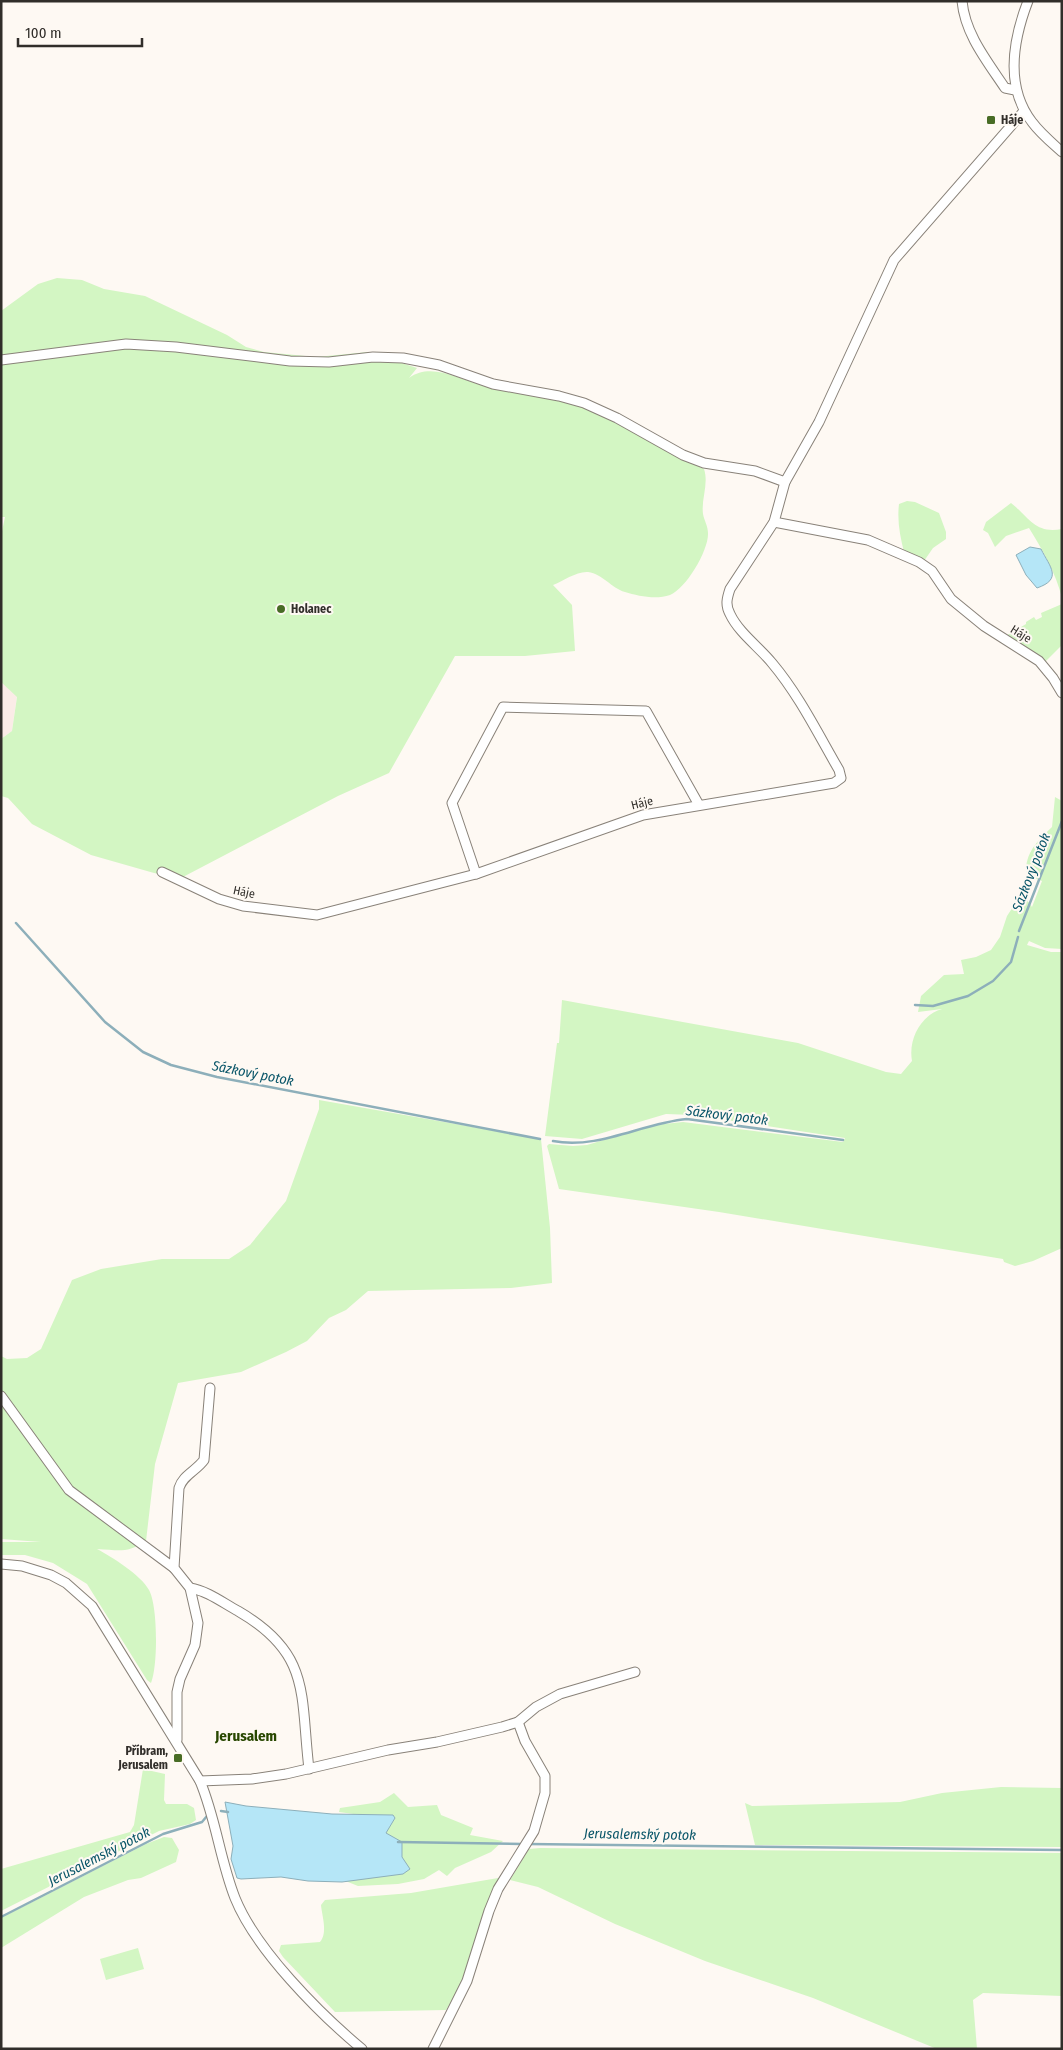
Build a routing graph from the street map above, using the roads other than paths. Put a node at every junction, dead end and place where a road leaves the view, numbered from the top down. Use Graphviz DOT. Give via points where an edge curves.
graph roads {
  1 [pos="962,1"];
  2 [pos="1028,1"];
  3 [pos="1015,90"];
  4 [pos="1024,111"];
  5 [pos="1062,152"];
  6 [pos="1,360"];
  7 [pos="785,482"];
  8 [pos="774,522"];
  9 [pos="1062,693"];
  10 [pos="699,805"];
  11 [pos="162,872"];
  12 [pos="476,874"];
  13 [pos="210,1388"];
  14 [pos="1,1396"];
  15 [pos="1,1564"];
  16 [pos="174,1568"];
  17 [pos="190,1588"];
  18 [pos="635,1672"];
  19 [pos="518,1722"];
  20 [pos="177,1743"];
  21 [pos="308,1769"];
  22 [pos="200,1781"];
  23 [pos="362,2049"];
  24 [pos="433,2049"];
  1 -- 3 [label="street" via="971,36 1005,88"];
  2 -- 3 [label="street" via="1016,42"];
  3 -- 4 [label="street"];
  4 -- 5 [label="street"];
  4 -- 7 [label="street, Háje" via="894,260 819,422"];
  6 -- 7 [label="street" via="126,344 290,361 403,358 439,365 493,384 584,403 683,455 704,463 755,471"];
  7 -- 8 [label="street, Háje"];
  8 -- 9 [label="street, Háje" via="868,540 919,562 932,571 951,599 984,626 1039,661"];
  8 -- 10 [label="street, Háje" via="730,588 727,605 734,622 794,692 841,778 834,783"];
  10 -- 12 [label="street, Háje" via="643,815"];
  10 -- 12 [label="street" via="646,711 503,707 452,803"];
  11 -- 12 [label="street, Háje" via="219,900 317,915"];
  13 -- 16 [label="street" via="204,1460 184,1478 179,1488"];
  14 -- 16 [label="street" via="69,1490"];
  15 -- 20 [label="street" via="51,1575 66,1583 92,1606"];
  16 -- 17 [label="street"];
  17 -- 20 [label="street" via="198,1633 176,1692"];
  17 -- 21 [label="street" via="201,1590 252,1619 286,1650 294,1664 300,1687 306,1722"];
  18 -- 19 [label="street" via="560,1694"];
  19 -- 21 [label="street"];
  19 -- 24 [label="street" via="546,1781 545,1793 534,1831 498,1889 467,1980"];
  20 -- 22 [label="street"];
  21 -- 22 [label="street" via="269,1777"];
  22 -- 23 [label="street" via="227,1874 243,1914 290,1979"];
}
